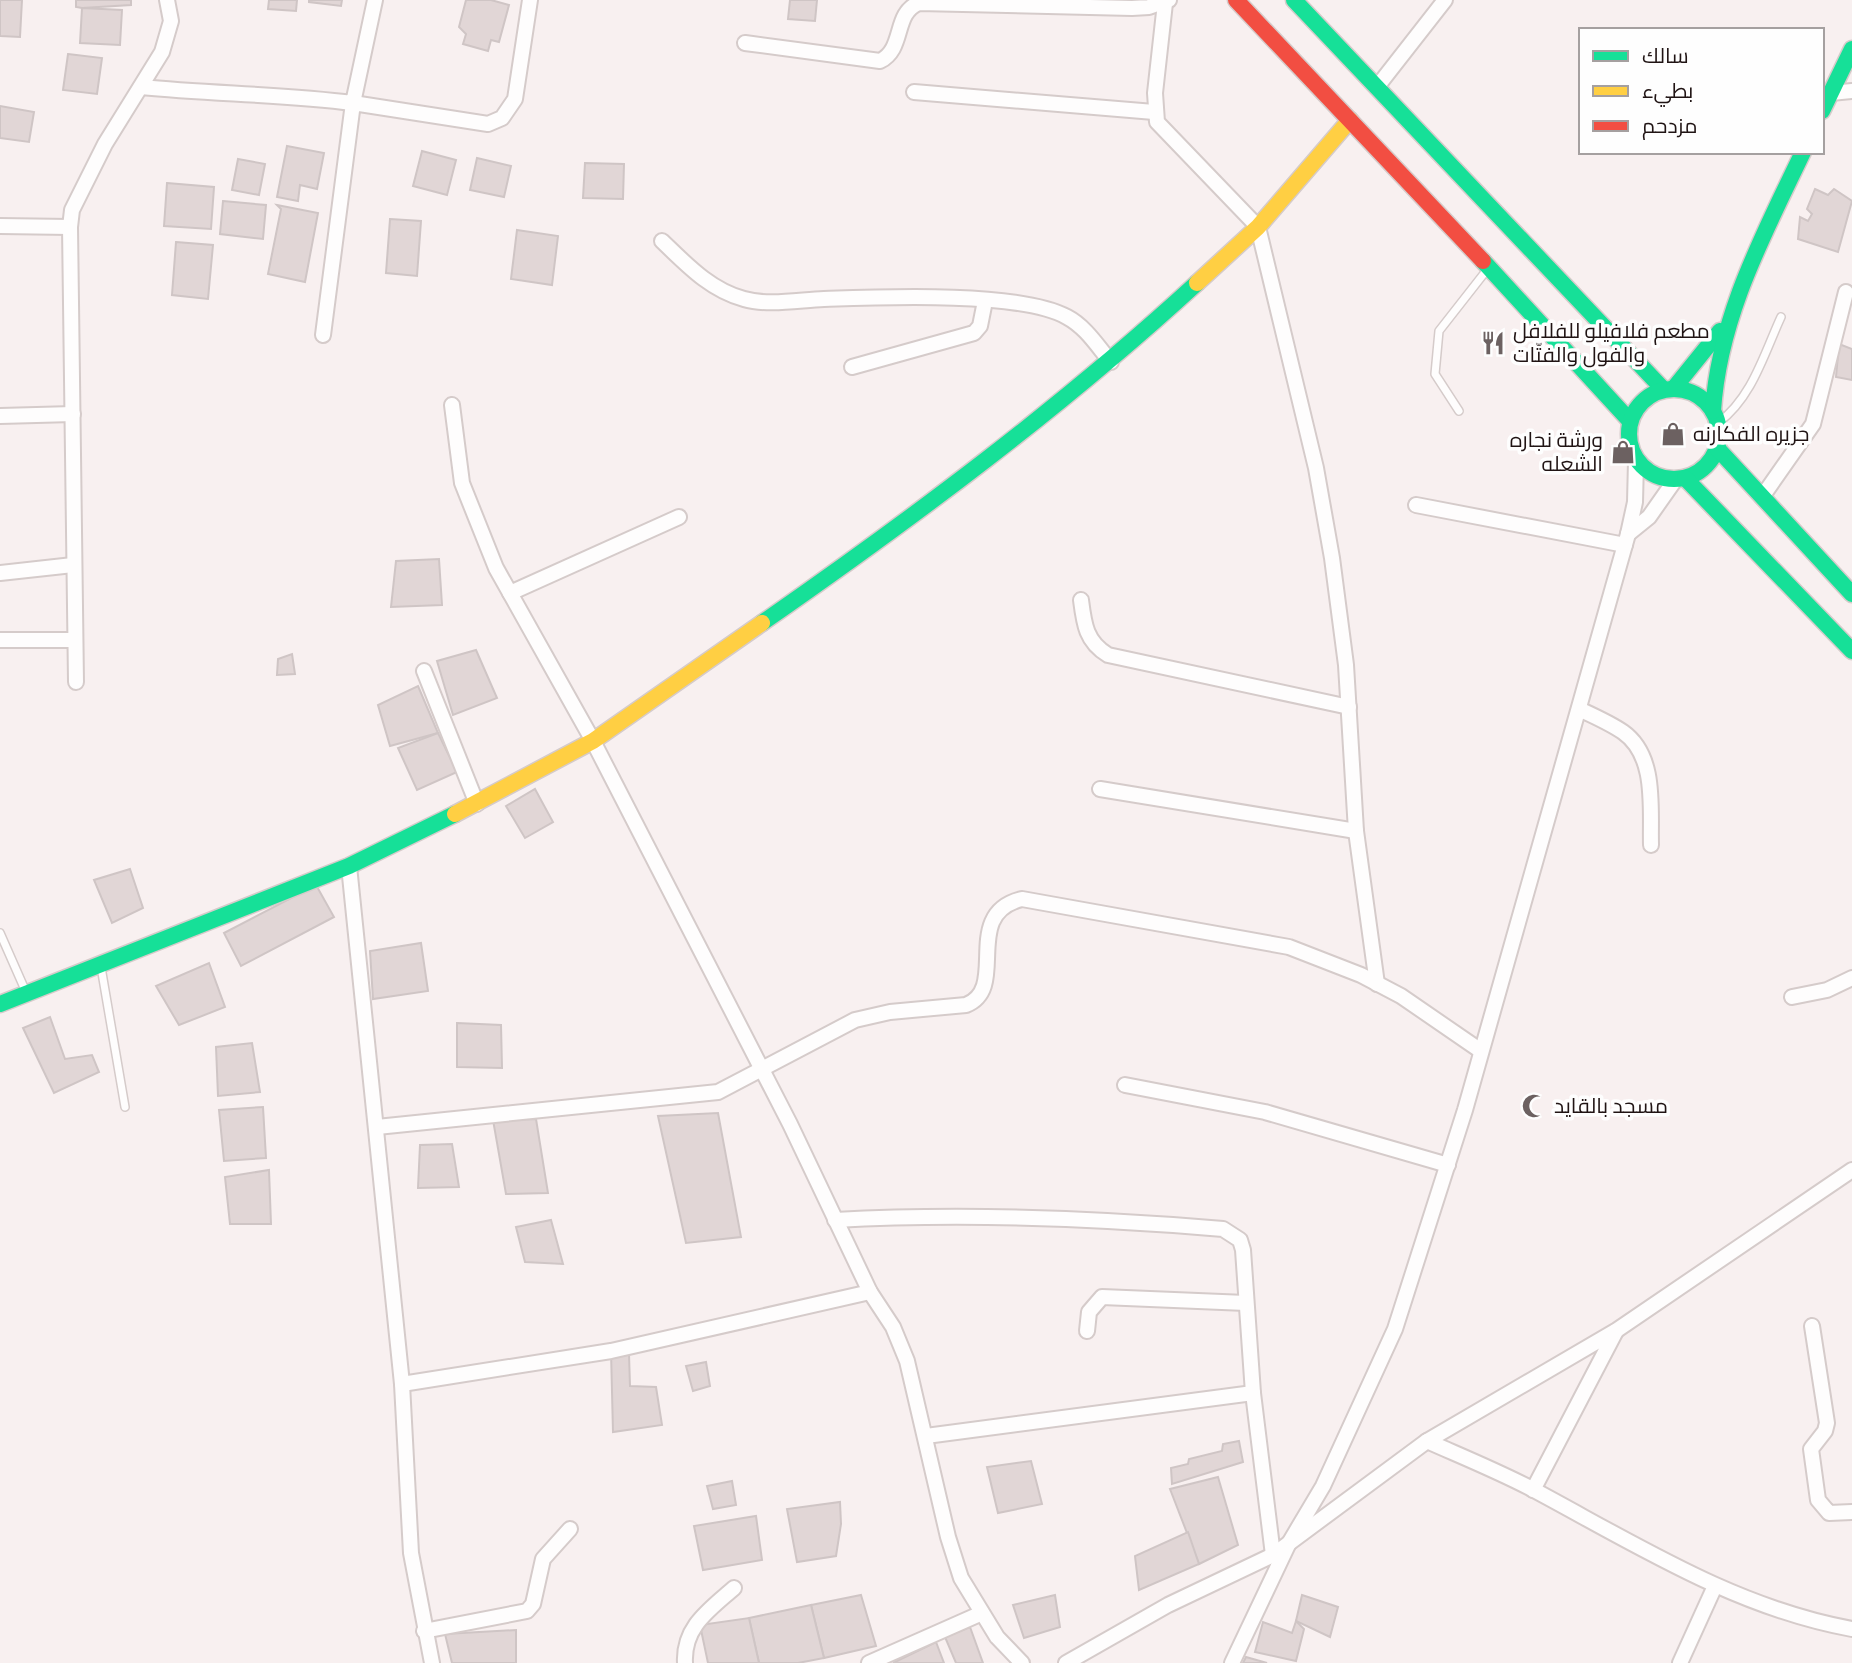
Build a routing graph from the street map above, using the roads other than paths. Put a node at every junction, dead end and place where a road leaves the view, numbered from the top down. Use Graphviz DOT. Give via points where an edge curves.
graph roads {
  1 [pos="167,0"];
  2 [pos="375,0"];
  3 [pos="530,0"];
  4 [pos="1236,0"];
  5 [pos="1294,0"];
  6 [pos="1445,0"];
  7 [pos="1167,2"];
  8 [pos="745,43"];
  9 [pos="1852,49"];
  10 [pos="141,87"];
  11 [pos="1377,87"];
  12 [pos="1852,91"];
  13 [pos="914,92"];
  14 [pos="1830,93"];
  15 [pos="353,103"];
  16 [pos="1824,106"];
  17 [pos="1154,112"];
  18 [pos="1350,120"];
  19 [pos="1802,154"];
  20 [pos="0,226"];
  21 [pos="70,227"];
  22 [pos="1258,228"];
  23 [pos="662,241"];
  24 [pos="1489,267"];
  25 [pos="1846,292"];
  26 [pos="985,301"];
  27 [pos="1781,317"];
  28 [pos="1729,318"];
  29 [pos="323,335"];
  30 [pos="1111,362"];
  31 [pos="852,367"];
  32 [pos="1668,389"];
  33 [pos="452,405"];
  34 [pos="1459,411"];
  35 [pos="74,414"];
  36 [pos="0,416"];
  37 [pos="1716,417"];
  38 [pos="1630,421"];
  39 [pos="1717,448"];
  40 [pos="1636,461"];
  41 [pos="1680,479"];
  42 [pos="1762,497"];
  43 [pos="1416,505"];
  44 [pos="680,517"];
  45 [pos="1626,540"];
  46 [pos="73,565"];
  47 [pos="0,573"];
  48 [pos="510,593"];
  49 [pos="1852,594"];
  50 [pos="1081,600"];
  51 [pos="0,640"];
  52 [pos="75,640"];
  53 [pos="1852,651"];
  54 [pos="424,671"];
  55 [pos="76,682"];
  56 [pos="1349,707"];
  57 [pos="1579,709"];
  58 [pos="593,741"];
  59 [pos="1100,789"];
  60 [pos="477,804"];
  61 [pos="1356,831"];
  62 [pos="1651,845"];
  63 [pos="349,866"];
  64 [pos="0,933"];
  65 [pos="101,963"];
  66 [pos="1852,978"];
  67 [pos="1377,984"];
  68 [pos="27,993"];
  69 [pos="1792,997"];
  70 [pos="0,1004"];
  71 [pos="1481,1051"];
  72 [pos="760,1069"];
  73 [pos="1125,1085"];
  74 [pos="125,1107"];
  75 [pos="377,1127"];
  76 [pos="1448,1165"];
  77 [pos="1852,1170"];
  78 [pos="835,1220"];
  79 [pos="870,1292"];
  80 [pos="1246,1303"];
  81 [pos="1812,1326"];
  82 [pos="1616,1330"];
  83 [pos="1087,1331"];
  84 [pos="402,1384"];
  85 [pos="1253,1393"];
  86 [pos="926,1436"];
  87 [pos="1427,1441"];
  88 [pos="1533,1490"];
  89 [pos="1852,1512"];
  90 [pos="570,1529"];
  91 [pos="1288,1545"];
  92 [pos="1273,1555"];
  93 [pos="1715,1586"];
  94 [pos="734,1588"];
  95 [pos="982,1613"];
  96 [pos="1852,1629"];
  97 [pos="424,1631"];
  98 [pos="432,1663"];
  99 [pos="685,1663"];
  100 [pos="869,1663"];
  101 [pos="1022,1663"];
  102 [pos="1066,1663"];
  103 [pos="1232,1663"];
  104 [pos="1680,1663"];
  1 -- 10 [label="street" via="171,21 162,52"];
  2 -- 15 [label="street"];
  3 -- 15 [label="street" via="515,99 502,118 488,124"];
  4 -- 18 [label="street"];
  5 -- 11 [label="street"];
  6 -- 11 [label="street"];
  7 -- 8 [label="street" via="1132,8 919,3 906,11 894,50 880,61"];
  7 -- 17 [label="street"];
  9 -- 14 [label="street"];
  10 -- 15 [label="street" via="288,94"];
  10 -- 21 [label="street" via="85,182 72,209"];
  11 -- 32 [label="street"];
  12 -- 14 [label="street"];
  13 -- 17 [label="street"];
  14 -- 16 [label="street"];
  15 -- 29 [label="street"];
  17 -- 22 [label="street" via="1167,135"];
  18 -- 22 [label="street"];
  18 -- 24 [label="street"];
  19 -- 28 [label="street"];
  20 -- 21 [label="street"];
  21 -- 35 [label="street"];
  22 -- 30 [label="street"];
  22 -- 56 [label="street" via="1316,468 1332,558"];
  23 -- 26 [label="street" via="697,275 745,300 891,296"];
  24 -- 34 [label="lane" via="1438,331 1435,374"];
  24 -- 38 [label="street"];
  25 -- 42 [label="street" via="1813,425"];
  26 -- 30 [label="street" via="1051,310 1068,317"];
  26 -- 31 [label="street" via="974,332"];
  27 -- 37 [label="lane" via="1748,392 1732,413"];
  28 -- 32 [label="street"];
  28 -- 37 [label="street" via="1715,370"];
  30 -- 58 [label="street" via="847,564"];
  32 -- 37 [label="street" via="1696,394"];
  32 -- 38 [label="street" via="1642,401"];
  33 -- 48 [label="street" via="462,483"];
  35 -- 36 [label="street"];
  35 -- 46 [label="street"];
  37 -- 39 [label="street"];
  38 -- 40 [label="street" via="1630,448"];
  39 -- 41 [label="street" via="1699,472"];
  39 -- 42 [label="street"];
  40 -- 41 [label="street" via="1654,475"];
  40 -- 45 [label="street" via="1635,502"];
  41 -- 45 [label="street"];
  41 -- 53 [label="street"];
  42 -- 49 [label="street"];
  43 -- 45 [label="street"];
  44 -- 48 [label="street"];
  45 -- 57 [label="street"];
  46 -- 47 [label="street"];
  46 -- 52 [label="street"];
  48 -- 58 [label="street"];
  50 -- 56 [label="street" via="1085,631 1094,647 1108,655"];
  51 -- 52 [label="street"];
  52 -- 55 [label="street"];
  54 -- 60 [label="street"];
  56 -- 61 [label="street"];
  57 -- 62 [label="street" via="1636,744 1648,770"];
  57 -- 71 [label="street"];
  58 -- 60 [label="street"];
  58 -- 72 [label="street"];
  59 -- 61 [label="street"];
  60 -- 63 [label="street"];
  61 -- 67 [label="street"];
  63 -- 65 [label="street"];
  63 -- 75 [label="street"];
  64 -- 68 [label="lane"];
  65 -- 68 [label="street"];
  65 -- 74 [label="lane"];
  66 -- 69 [label="street" via="1827,990"];
  67 -- 71 [label="street"];
  67 -- 72 [label="street" via="1289,947 1022,899 1009,902 990,924 985,986 973,1002 855,1020"];
  68 -- 70 [label="street"];
  71 -- 76 [label="street"];
  72 -- 75 [label="street" via="718,1092"];
  72 -- 78 [label="street"];
  73 -- 76 [label="street" via="1265,1111"];
  75 -- 84 [label="street"];
  76 -- 91 [label="street" via="1395,1329 1323,1486"];
  77 -- 82 [label="street"];
  78 -- 79 [label="street"];
  78 -- 80 [label="street" via="939,1214 1223,1229 1240,1240"];
  79 -- 84 [label="street" via="611,1352"];
  79 -- 86 [label="street" via="893,1327 907,1361"];
  80 -- 83 [label="street" via="1102,1297 1089,1312"];
  80 -- 85 [label="street"];
  81 -- 89 [label="street" via="1827,1414 1825,1431 1811,1449 1818,1500 1829,1513"];
  82 -- 87 [label="street"];
  82 -- 88 [label="street"];
  84 -- 97 [label="street" via="411,1553"];
  85 -- 86 [label="street"];
  85 -- 92 [label="street"];
  86 -- 95 [label="street" via="957,1568"];
  87 -- 88 [label="street"];
  87 -- 91 [label="street"];
  88 -- 93 [label="street"];
  90 -- 97 [label="street" via="543,1559 533,1604 527,1611"];
  91 -- 92 [label="street"];
  91 -- 103 [label="street"];
  92 -- 102 [label="street" via="1168,1605"];
  93 -- 96 [label="street" via="1738,1597"];
  93 -- 104 [label="street"];
  94 -- 99 [label="street" via="693,1627 684,1647"];
  95 -- 100 [label="street"];
  95 -- 101 [label="street"];
  97 -- 98 [label="street"];
}
